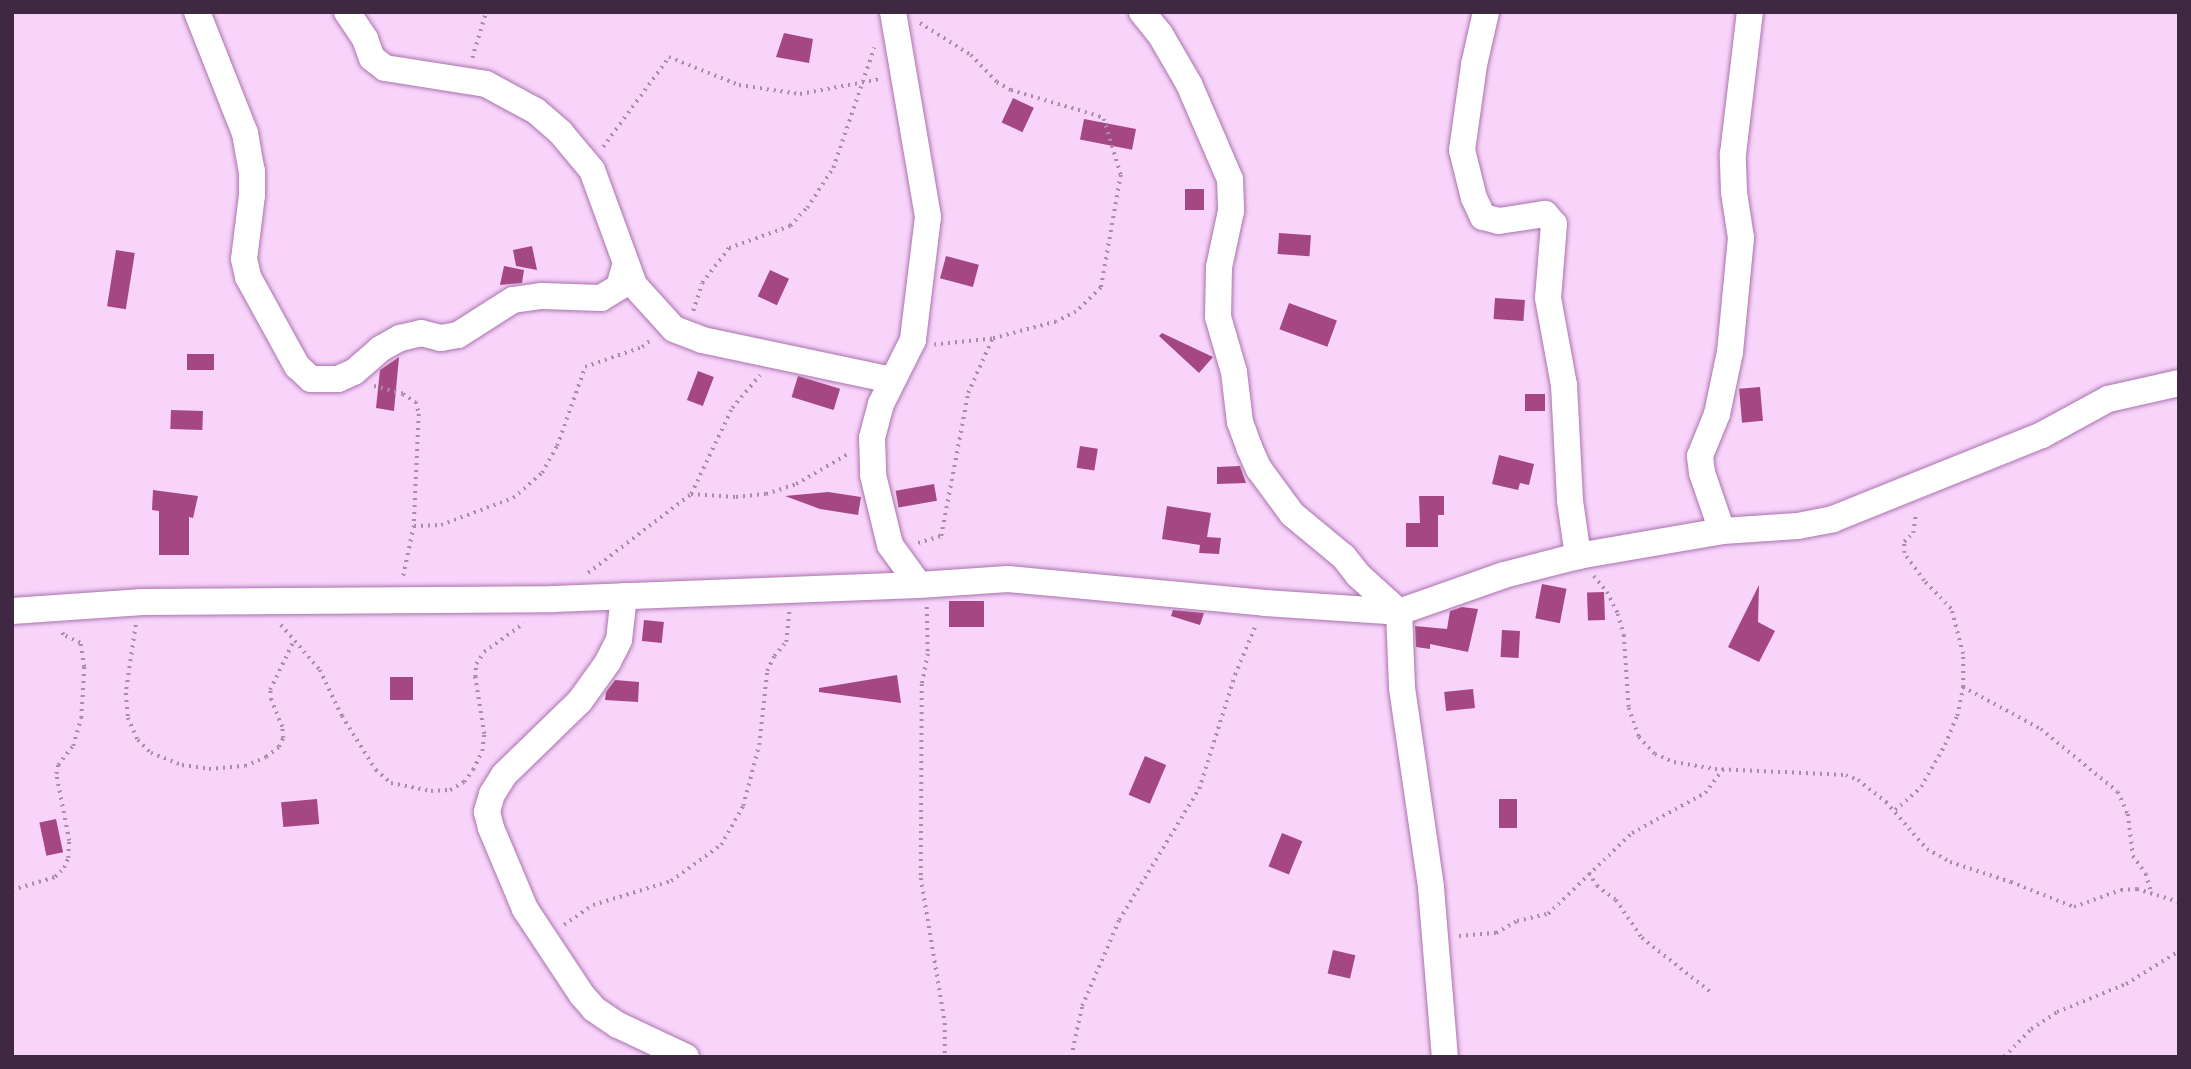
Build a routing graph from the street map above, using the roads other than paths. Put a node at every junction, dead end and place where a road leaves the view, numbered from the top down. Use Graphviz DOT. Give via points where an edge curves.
graph roads {
  1 [pos="197,12"];
  2 [pos="347,12"];
  3 [pos="1142,12"];
  4 [pos="1486,12"];
  5 [pos="1750,12"];
  6 [pos="904,16"];
  7 [pos="625,266"];
  8 [pos="891,380"];
  9 [pos="2179,383"];
  10 [pos="1722,531"];
  11 [pos="1578,556"];
  12 [pos="919,585"];
  13 [pos="624,596"];
  14 [pos="12,611"];
  15 [pos="1399,612"];
  16 [pos="686,1057"];
  17 [pos="1445,1057"];
  1 -- 7 [label="street" via="246,133 252,171 244,259 248,277 302,373 323,382 354,372 400,338 421,333 441,338 458,335 513,300 601,298 619,287"];
  2 -- 7 [label="street" via="372,58 385,68 486,84 536,111 561,133 589,166"];
  3 -- 15 [label="street" via="1189,84 1230,179 1231,211 1219,267 1218,317 1249,447 1292,514"];
  4 -- 11 [label="street" via="1462,150 1483,217 1499,221 1545,214 1554,224 1548,298 1564,385"];
  5 -- 10 [label="street" via="1733,154 1741,238 1730,352 1717,414 1700,456"];
  6 -- 8 [label="street" via="907,84 928,217 912,340"];
  7 -- 8 [label="street" via="634,285 682,333"];
  8 -- 12 [label="street" via="872,438 873,475 890,545"];
  9 -- 10 [label="street" via="2108,399 2042,435 1821,522"];
  10 -- 11 [label="street"];
  11 -- 15 [label="street" via="1504,575"];
  12 -- 13 [label="street"];
  12 -- 15 [label="street" via="1008,579"];
  13 -- 14 [label="street" via="143,603"];
  13 -- 16 [label="street" via="619,640 608,662 580,701 504,775 487,812 525,909 594,1009"];
  15 -- 17 [label="street" via="1402,688 1431,888"];
}
